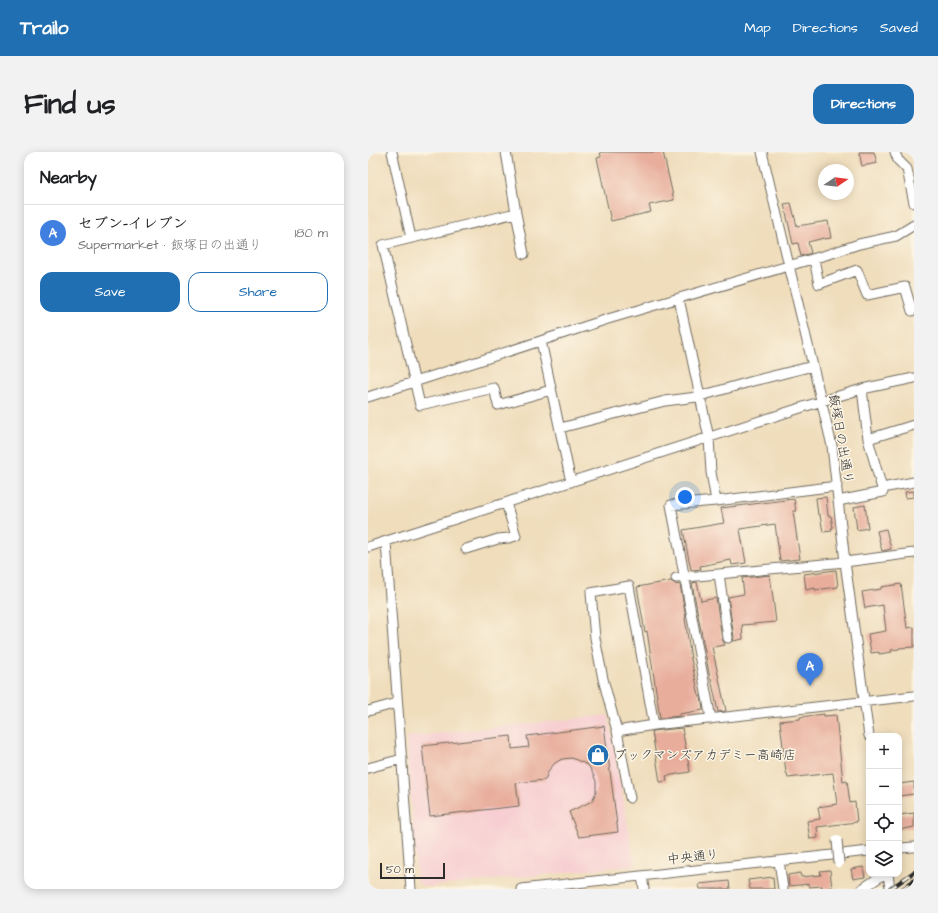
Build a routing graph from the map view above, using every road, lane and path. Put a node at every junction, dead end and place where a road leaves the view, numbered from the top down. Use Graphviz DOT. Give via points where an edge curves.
graph roads {
  1 [pos="392,152"];
  2 [pos="506,152"];
  3 [pos="762,152"];
  4 [pos="895,152"];
  5 [pos="914,203"];
  6 [pos="516,213"];
  7 [pos="914,225"];
  8 [pos="411,238"];
  9 [pos="524,254"];
  10 [pos="814,259"];
  11 [pos="790,265"];
  12 [pos="679,299"];
  13 [pos="912,311"];
  14 [pos="541,341"];
  15 [pos="813,366"];
  16 [pos="914,378"];
  17 [pos="414,382"];
  18 [pos="862,389"];
  19 [pos="552,390"];
  20 [pos="700,396"];
  21 [pos="368,397"];
  22 [pos="822,401"];
  23 [pos="914,425"];
  24 [pos="560,428"];
  25 [pos="709,438"];
  26 [pos="868,439"];
  27 [pos="571,482"];
  28 [pos="914,482"];
  29 [pos="837,486"];
  30 [pos="882,488"];
  31 [pos="716,501"];
  32 [pos="838,501"];
  33 [pos="506,503"];
  34 [pos="386,542"];
  35 [pos="368,547"];
  36 [pos="466,549"];
  37 [pos="914,553"];
  38 [pos="845,562"];
  39 [pos="718,574"];
  40 [pos="680,578"];
  41 [pos="728,638"];
  42 [pos="914,696"];
  43 [pos="865,702"];
  44 [pos="397,703"];
  45 [pos="368,711"];
  46 [pos="711,719"];
  47 [pos="654,725"];
  48 [pos="617,731"];
  49 [pos="869,733"];
  50 [pos="402,759"];
  51 [pos="368,768"];
  52 [pos="630,798"];
  53 [pos="838,840"];
  54 [pos="914,847"];
  55 [pos="902,848"];
  56 [pos="866,851"];
  57 [pos="779,861"];
  58 [pos="839,863"];
  59 [pos="642,876"];
  60 [pos="880,877"];
  61 [pos="888,877"];
  62 [pos="410,889"];
  63 [pos="527,889"];
  64 [pos="644,889"];
  65 [pos="782,889"];
  66 [pos="862,889"];
  67 [pos="890,889"];
  1 -- 8 [label="street"];
  2 -- 6 [label="street"];
  3 -- 11 [label="street, 飯塚日の出通り"];
  4 -- 5 [label="street" via="898,160 907,169"];
  6 -- 8 [label="street"];
  6 -- 9 [label="street"];
  7 -- 10 [label="street" via="896,236 859,244"];
  8 -- 17 [label="street" via="383,244"];
  10 -- 11 [label="street"];
  10 -- 13 [label="street" via="819,284 857,270 867,296 905,287"];
  11 -- 12 [label="street"];
  11 -- 15 [label="street, 飯塚日の出通り"];
  12 -- 14 [label="street"];
  12 -- 20 [label="street"];
  14 -- 17 [label="street"];
  14 -- 19 [label="street"];
  15 -- 20 [label="street"];
  15 -- 22 [label="street, 飯塚日の出通り"];
  16 -- 18 [label="street"];
  17 -- 19 [label="street" via="420,405 494,388 498,405"];
  17 -- 21 [label="street"];
  18 -- 22 [label="street"];
  18 -- 26 [label="street"];
  19 -- 24 [label="street"];
  20 -- 24 [label="street" via="664,401"];
  20 -- 25 [label="street"];
  22 -- 25 [label="street"];
  22 -- 29 [label="street, 飯塚日の出通り" via="832,446"];
  23 -- 26 [label="street"];
  24 -- 27 [label="street"];
  25 -- 27 [label="street"];
  25 -- 31 [label="street"];
  26 -- 30 [label="street"];
  27 -- 33 [label="street"];
  28 -- 30 [label="street"];
  29 -- 31 [label="street"];
  29 -- 32 [label="street, 飯塚日の出通り"];
  30 -- 32 [label="street" via="883,492"];
  31 -- 40 [label="street" via="672,505"];
  32 -- 38 [label="street, 飯塚日の出通り"];
  33 -- 34 [label="street"];
  33 -- 36 [label="street" via="516,536"];
  34 -- 35 [label="street"];
  34 -- 44 [label="street"];
  37 -- 38 [label="street"];
  38 -- 39 [label="street"];
  38 -- 43 [label="street, 飯塚日の出通り"];
  39 -- 40 [label="street"];
  39 -- 41 [label="street"];
  40 -- 46 [label="street"];
  42 -- 43 [label="street"];
  43 -- 46 [label="street"];
  43 -- 49 [label="street, 飯塚日の出通り"];
  44 -- 45 [label="street"];
  44 -- 50 [label="street"];
  46 -- 47 [label="street"];
  47 -- 48 [label="street"];
  47 -- 48 [label="street" via="629,586 592,593 594,638"];
  48 -- 52 [label="street"];
  50 -- 51 [label="street"];
  50 -- 62 [label="street"];
  53 -- 58 [label="street, bridge"];
  54 -- 55 [label="street"];
  56 -- 57 [label="street, 中央通り"];
  57 -- 59 [label="street, 中央通り"];
  57 -- 65 [label="street"];
  59 -- 63 [label="street, 中央通り"];
  59 -- 64 [label="street"];
  60 -- 66 [label="street"];
  61 -- 67 [label="street"];
}
